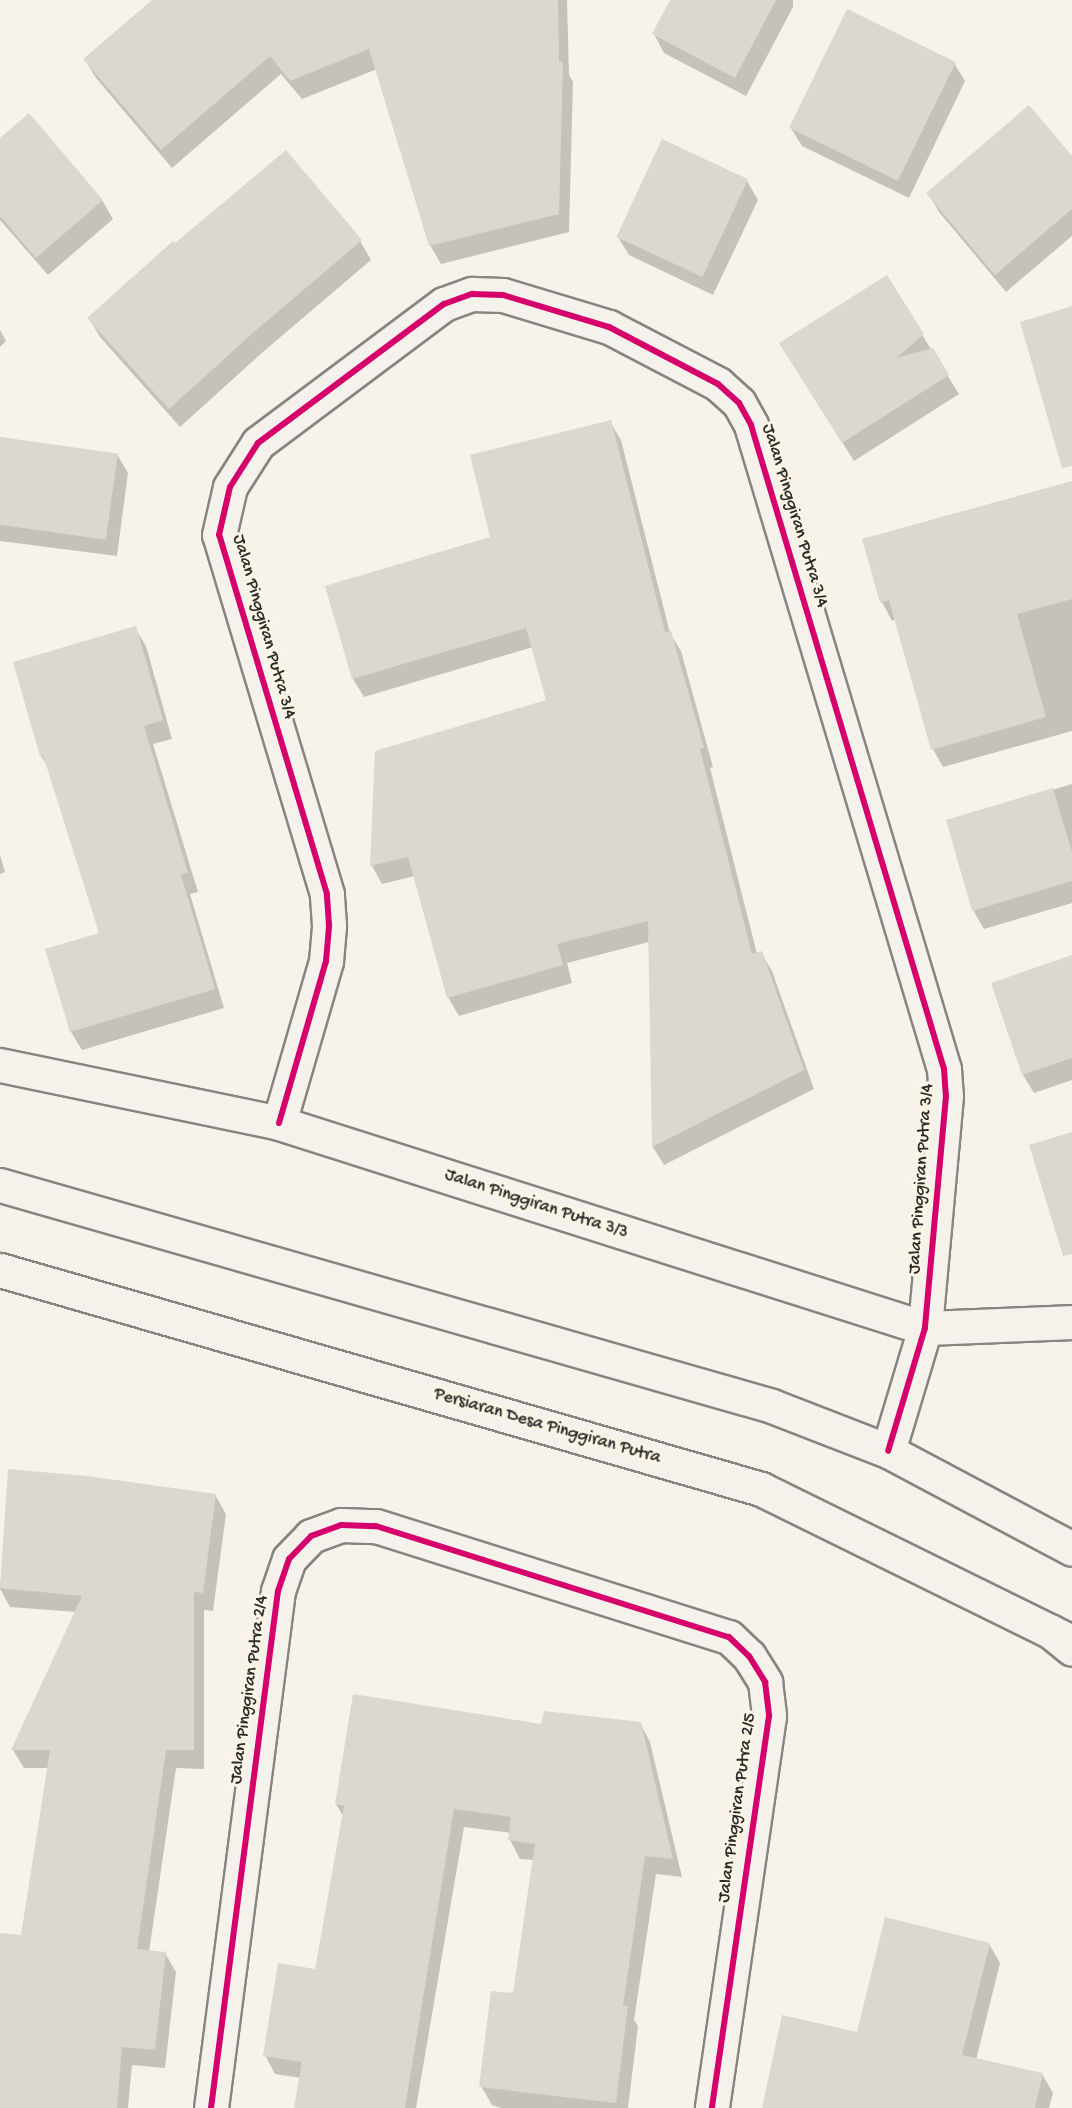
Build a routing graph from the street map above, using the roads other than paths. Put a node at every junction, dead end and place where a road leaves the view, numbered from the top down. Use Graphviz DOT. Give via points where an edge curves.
graph roads {
  1 [pos="0,1065"];
  2 [pos="279,1123"];
  3 [pos="0,1185"];
  4 [pos="0,1270"];
  5 [pos="1072,1322"];
  6 [pos="925,1328"];
  7 [pos="888,1451"];
  8 [pos="1072,1549"];
  9 [pos="552,1581"];
  10 [pos="1065,1641"];
  11 [pos="211,2108"];
  12 [pos="712,2108"];
  1 -- 2 [label="street, Jalan Pinggiran Putra 3/3"];
  2 -- 6 [label="street, Jalan Pinggiran Putra 3/3"];
  2 -- 6 [label="street, Jalan Pinggiran Putra 3/4" via="326,961 327,894 219,535 230,487 258,443 444,304 472,294 503,295 609,327 718,384 739,403 751,425 944,1069 946,1096"];
  3 -- 7 [label="street" via="772,1406"];
  4 -- 10 [label="street, Persiaran Desa Pinggiran Putra" via="761,1489"];
  5 -- 6 [label="street, Jalan Pinggiran Putra 3/3"];
  6 -- 7 [label="street, Jalan Pinggiran Putra 3/4"];
  7 -- 8 [label="street"];
  9 -- 11 [label="street, Jalan Pinggiran Putra 2/4" via="376,1526 341,1525 311,1536 289,1559 278,1591"];
  9 -- 12 [label="street, Jalan Pinggiran Putra 2/5" via="729,1638 749,1656 765,1682 769,1716"];
}
